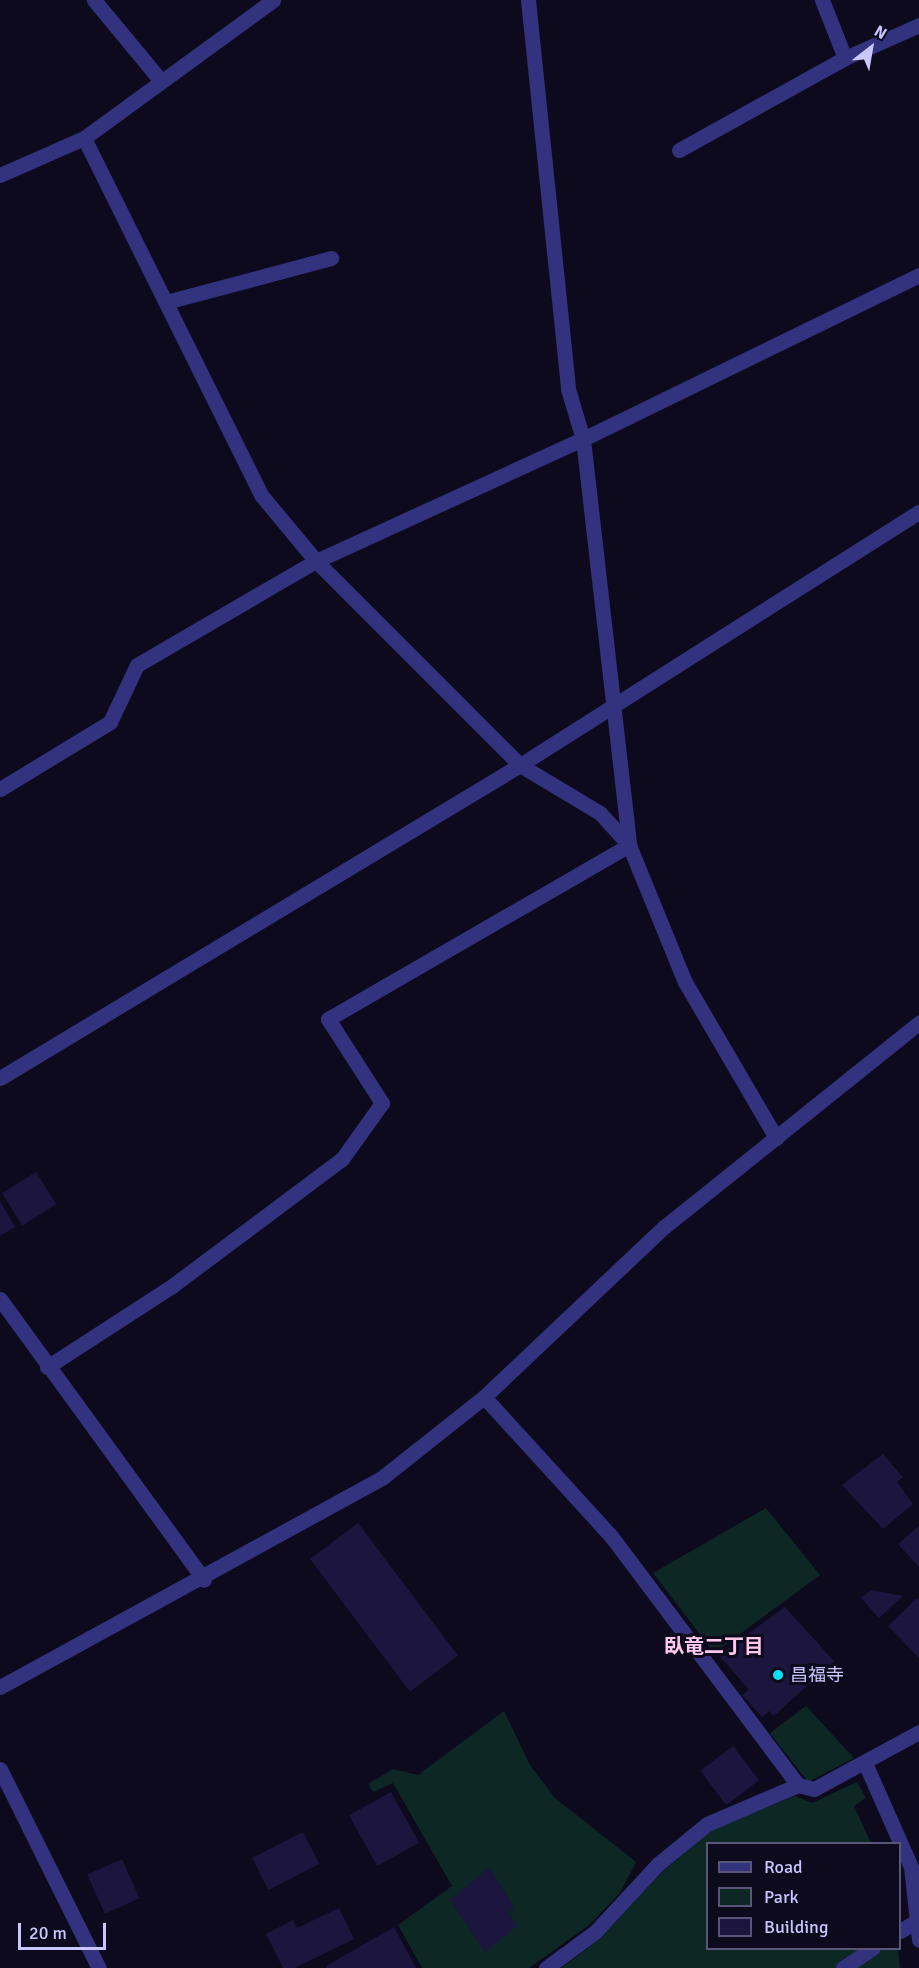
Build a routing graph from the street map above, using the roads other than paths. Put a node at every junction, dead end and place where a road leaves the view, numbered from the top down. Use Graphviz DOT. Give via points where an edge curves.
graph roads {
  1 [pos="94,0"];
  2 [pos="273,0"];
  3 [pos="528,0"];
  4 [pos="822,0"];
  5 [pos="919,25"];
  6 [pos="845,58"];
  7 [pos="161,81"];
  8 [pos="84,138"];
  9 [pos="679,150"];
  10 [pos="0,175"];
  11 [pos="331,258"];
  12 [pos="919,275"];
  13 [pos="166,302"];
  14 [pos="583,439"];
  15 [pos="919,512"];
  16 [pos="316,561"];
  17 [pos="616,702"];
  18 [pos="520,765"];
  19 [pos="0,789"];
  20 [pos="629,845"];
  21 [pos="919,1023"];
  22 [pos="0,1078"];
  23 [pos="776,1138"];
  24 [pos="0,1299"];
  25 [pos="47,1367"];
  26 [pos="484,1397"];
  27 [pos="204,1580"];
  28 [pos="0,1687"];
  29 [pos="919,1731"];
  30 [pos="865,1763"];
  31 [pos="0,1769"];
  32 [pos="798,1785"];
  33 [pos="915,1863"];
  34 [pos="918,1920"];
  35 [pos="901,1930"];
  36 [pos="919,1940"];
  37 [pos="870,1950"];
  38 [pos="99,1968"];
  39 [pos="546,1968"];
  40 [pos="843,1968"];
  1 -- 7 [label="street"];
  2 -- 7 [label="street"];
  3 -- 14 [label="street" via="568,389"];
  4 -- 6 [label="street"];
  5 -- 6 [label="street"];
  6 -- 9 [label="street"];
  7 -- 8 [label="street"];
  8 -- 10 [label="street"];
  8 -- 13 [label="street"];
  11 -- 13 [label="street"];
  12 -- 14 [label="street"];
  13 -- 16 [label="street" via="262,496"];
  14 -- 16 [label="street"];
  14 -- 17 [label="street"];
  15 -- 17 [label="street"];
  16 -- 18 [label="street"];
  16 -- 19 [label="street" via="137,665 110,723"];
  17 -- 18 [label="street"];
  17 -- 20 [label="street"];
  18 -- 20 [label="street" via="600,813"];
  18 -- 22 [label="street"];
  20 -- 23 [label="street" via="686,982"];
  20 -- 25 [label="street" via="328,1019 382,1103 342,1159 172,1286"];
  21 -- 23 [label="street"];
  23 -- 26 [label="street" via="664,1227"];
  24 -- 25 [label="street"];
  25 -- 27 [label="street"];
  26 -- 27 [label="street" via="383,1477"];
  26 -- 32 [label="street" via="611,1536"];
  27 -- 28 [label="street"];
  29 -- 30 [label="street"];
  30 -- 32 [label="street" via="814,1789"];
  30 -- 33 [label="street"];
  31 -- 38 [label="street"];
  32 -- 39 [label="street" via="707,1824 658,1864 595,1932"];
  33 -- 34 [label="street"];
  34 -- 35 [label="street"];
  34 -- 36 [label="street"];
  37 -- 40 [label="street"];
}
